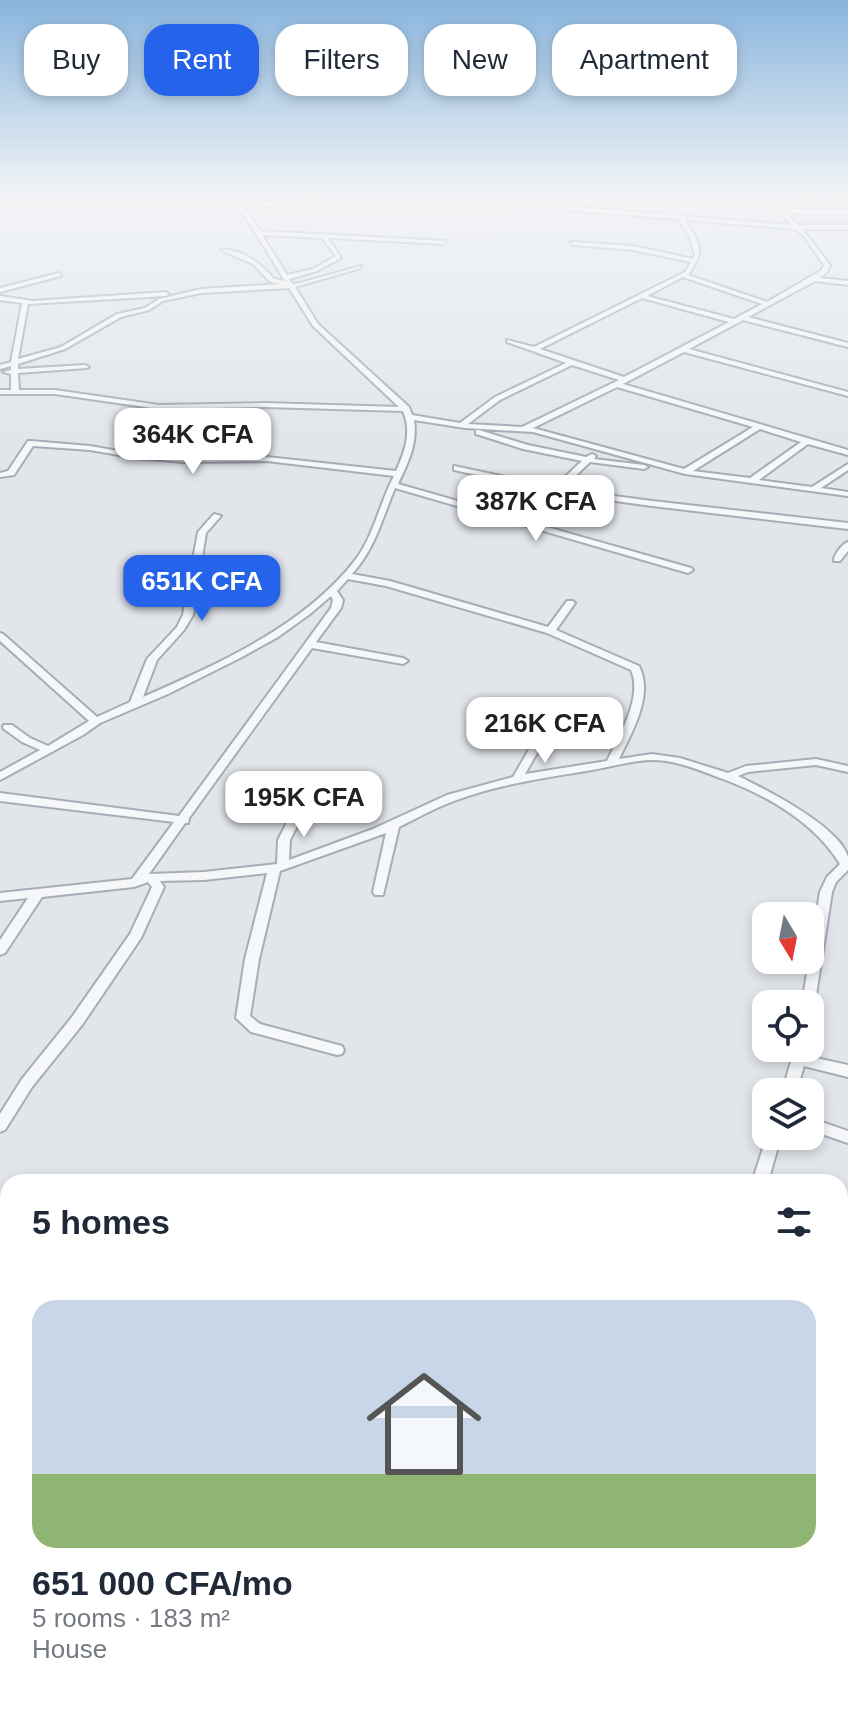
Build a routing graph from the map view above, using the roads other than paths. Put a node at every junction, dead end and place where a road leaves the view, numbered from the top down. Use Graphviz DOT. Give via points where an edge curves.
graph roads {
  1 [pos="52,277"];
  2 [pos="270,277"];
  3 [pos="284,277"];
  4 [pos="301,277"];
  5 [pos="315,277"];
  6 [pos="679,277"];
  7 [pos="688,277"];
  8 [pos="817,277"];
  9 [pos="814,279"];
  10 [pos="288,283"];
  11 [pos="848,283"];
  12 [pos="0,290"];
  13 [pos="193,292"];
  14 [pos="641,296"];
  15 [pos="0,298"];
  16 [pos="25,303"];
  17 [pos="768,304"];
  18 [pos="738,319"];
  19 [pos="509,341"];
  20 [pos="848,345"];
  21 [pos="682,349"];
  22 [pos="533,350"];
  23 [pos="14,362"];
  24 [pos="569,364"];
  25 [pos="85,367"];
  26 [pos="0,369"];
  27 [pos="15,372"];
  28 [pos="620,382"];
  29 [pos="0,392"];
  30 [pos="15,392"];
  31 [pos="848,394"];
  32 [pos="408,413"];
  33 [pos="464,426"];
  34 [pos="760,426"];
  35 [pos="513,428"];
  36 [pos="524,429"];
  37 [pos="505,440"];
  38 [pos="807,441"];
  39 [pos="602,450"];
  40 [pos="848,453"];
  41 [pos="589,458"];
  42 [pos="848,466"];
  43 [pos="457,468"];
  44 [pos="667,468"];
  45 [pos="685,472"];
  46 [pos="400,474"];
  47 [pos="0,475"];
  48 [pos="752,481"];
  49 [pos="393,485"];
  50 [pos="815,488"];
  51 [pos="557,489"];
  52 [pos="848,494"];
  53 [pos="217,516"];
  54 [pos="515,521"];
  55 [pos="848,526"];
  56 [pos="848,545"];
  57 [pos="837,559"];
  58 [pos="688,570"];
  59 [pos="346,576"];
  60 [pos="332,590"];
  61 [pos="570,603"];
  62 [pos="550,631"];
  63 [pos="0,636"];
  64 [pos="309,644"];
  65 [pos="403,661"];
  66 [pos="135,704"];
  67 [pos="96,721"];
  68 [pos="8,727"];
  69 [pos="543,734"];
  70 [pos="49,750"];
  71 [pos="612,763"];
  72 [pos="848,769"];
  73 [pos="0,777"];
  74 [pos="727,777"];
  75 [pos="517,779"];
  76 [pos="0,797"];
  77 [pos="301,807"];
  78 [pos="184,820"];
  79 [pos="393,825"];
  80 [pos="847,864"];
  81 [pos="279,868"];
  82 [pos="151,877"];
  83 [pos="134,883"];
  84 [pos="379,892"];
  85 [pos="38,893"];
  86 [pos="0,897"];
  87 [pos="0,950"];
  88 [pos="811,990"];
  89 [pos="337,1050"];
  90 [pos="823,1062"];
  91 [pos="848,1071"];
  92 [pos="0,1126"];
  93 [pos="824,1129"];
  94 [pos="848,1137"];
  95 [pos="770,1150"];
  96 [pos="762,1174"];
  1 -- 12 [label="street"];
  2 -- 10 [label="street"];
  3 -- 10 [label="street"];
  4 -- 10 [label="street"];
  5 -- 10 [label="street"];
  6 -- 14 [label="street"];
  7 -- 17 [label="street"];
  8 -- 9 [label="street"];
  9 -- 11 [label="street"];
  9 -- 17 [label="street"];
  10 -- 13 [label="street"];
  10 -- 32 [label="street" via="321,332"];
  13 -- 16 [label="street"];
  13 -- 23 [label="street" via="119,315 63,348"];
  14 -- 18 [label="street"];
  14 -- 22 [label="street"];
  15 -- 16 [label="street"];
  16 -- 23 [label="street"];
  17 -- 18 [label="street"];
  18 -- 20 [label="street"];
  18 -- 21 [label="street"];
  19 -- 22 [label="street"];
  21 -- 28 [label="street"];
  21 -- 31 [label="street"];
  22 -- 24 [label="street"];
  23 -- 26 [label="street"];
  23 -- 27 [label="street"];
  24 -- 28 [label="street"];
  24 -- 33 [label="street" via="471,416"];
  25 -- 27 [label="street"];
  26 -- 27 [label="street"];
  27 -- 30 [label="street"];
  28 -- 34 [label="street"];
  28 -- 36 [label="street"];
  29 -- 30 [label="street"];
  30 -- 32 [label="street" via="55,392 159,407 265,405"];
  32 -- 33 [label="street"];
  32 -- 46 [label="street" via="409,451"];
  33 -- 35 [label="street"];
  33 -- 37 [label="street"];
  34 -- 38 [label="street"];
  34 -- 45 [label="street"];
  35 -- 36 [label="street"];
  35 -- 37 [label="street"];
  36 -- 39 [label="street"];
  37 -- 41 [label="street"];
  38 -- 40 [label="street"];
  38 -- 48 [label="street"];
  39 -- 41 [label="street"];
  39 -- 44 [label="street"];
  41 -- 44 [label="street"];
  41 -- 51 [label="street"];
  42 -- 50 [label="street"];
  43 -- 51 [label="street"];
  44 -- 45 [label="street"];
  45 -- 48 [label="street"];
  46 -- 47 [label="street" via="267,459 136,456 31,443 11,473"];
  46 -- 49 [label="street"];
  48 -- 50 [label="street"];
  49 -- 54 [label="street"];
  49 -- 59 [label="street" via="367,549"];
  50 -- 52 [label="street"];
  51 -- 54 [label="street"];
  51 -- 55 [label="street"];
  53 -- 66 [label="street" via="202,532 188,615 152,659"];
  54 -- 58 [label="street"];
  56 -- 57 [label="street"];
  59 -- 60 [label="street"];
  59 -- 62 [label="street"];
  60 -- 64 [label="street" via="338,604"];
  60 -- 66 [label="street" via="246,651"];
  61 -- 62 [label="street"];
  62 -- 71 [label="street" via="640,674 631,721"];
  63 -- 67 [label="street"];
  64 -- 65 [label="street"];
  64 -- 78 [label="street"];
  66 -- 67 [label="street"];
  67 -- 70 [label="street"];
  68 -- 70 [label="street"];
  69 -- 75 [label="street"];
  70 -- 73 [label="street"];
  71 -- 74 [label="street" via="665,758"];
  71 -- 75 [label="street"];
  72 -- 74 [label="street" via="816,762 746,769"];
  74 -- 80 [label="street" via="796,811 838,847"];
  75 -- 79 [label="street" via="451,798"];
  76 -- 78 [label="street"];
  77 -- 81 [label="street" via="284,840"];
  78 -- 83 [label="street"];
  79 -- 81 [label="street"];
  79 -- 84 [label="street"];
  80 -- 88 [label="street" via="826,892"];
  81 -- 82 [label="street"];
  81 -- 89 [label="street" via="252,959 243,1018 256,1028"];
  82 -- 83 [label="street"];
  82 -- 92 [label="street" via="158,887 136,935"];
  83 -- 85 [label="street"];
  85 -- 86 [label="street"];
  85 -- 87 [label="street"];
  90 -- 91 [label="street"];
  93 -- 94 [label="street"];
  95 -- 96 [label="street"];
}
